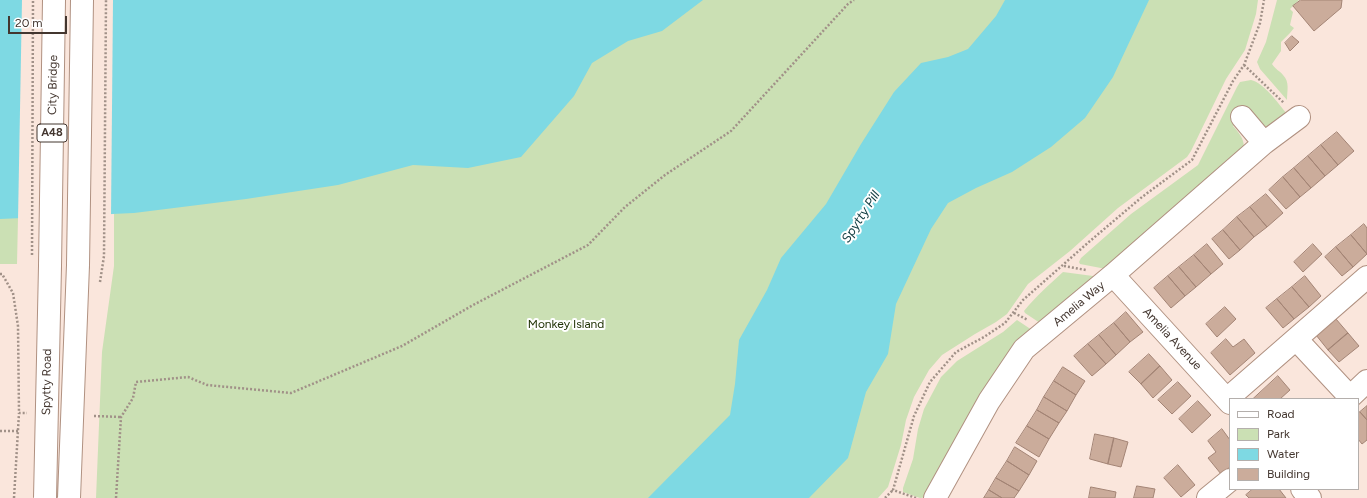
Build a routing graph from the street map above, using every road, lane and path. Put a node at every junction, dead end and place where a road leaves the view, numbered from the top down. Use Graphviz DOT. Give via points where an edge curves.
graph roads {
  1 [pos="33,0"];
  2 [pos="54,0"];
  3 [pos="82,0"];
  4 [pos="106,0"];
  5 [pos="854,0"];
  6 [pos="1264,0"];
  7 [pos="1244,64"];
  8 [pos="1299,117"];
  9 [pos="1242,118"];
  10 [pos="1264,143"];
  11 [pos="41,261"];
  12 [pos="1113,275"];
  13 [pos="1367,277"];
  14 [pos="100,283"];
  15 [pos="1296,339"];
  16 [pos="1367,381"];
  17 [pos="1231,398"];
  18 [pos="1228,401"];
  19 [pos="90,412"];
  20 [pos="18,413"];
  21 [pos="90,419"];
  22 [pos="0,431"];
  23 [pos="18,431"];
  24 [pos="1229,481"];
  25 [pos="893,490"];
  26 [pos="1303,490"];
  27 [pos="14,498"];
  28 [pos="45,498"];
  29 [pos="69,498"];
  30 [pos="116,498"];
  31 [pos="885,498"];
  32 [pos="916,498"];
  33 [pos="934,498"];
  34 [pos="1208,498"];
  35 [pos="1310,498"];
  1 -- 11 [label="path, bridge"];
  2 -- 11 [label="street, City Bridge / A48"];
  3 -- 29 [label="street, A48, bridge" via="78,265"];
  4 -- 14 [label="path, bridge" via="104,256"];
  5 -- 30 [label="path" via="731,131 664,175 625,207 588,245 475,304 402,346 291,393 207,385 188,377 136,382 133,398 121,417"];
  6 -- 7 [label="path" via="1260,23"];
  7 -- 8 [label="path"];
  7 -- 25 [label="path" via="1192,160 1142,197 1090,241 1023,300 1005,323 956,352 930,382 914,416"];
  8 -- 10 [label="street, Amelia Way"];
  9 -- 10 [label="street"];
  10 -- 12 [label="street, Amelia Way"];
  11 -- 28 [label="street, Spytty Road / A48, bridge"];
  12 -- 18 [label="street, Amelia Avenue"];
  12 -- 33 [label="street, Amelia Way" via="1024,349 989,401"];
  13 -- 15 [label="street"];
  15 -- 16 [label="street" via="1350,397"];
  15 -- 17 [label="street"];
  19 -- 21 [label="path"];
  20 -- 23 [label="path"];
  22 -- 23 [label="path"];
  23 -- 27 [label="path"];
  24 -- 34 [label="street"];
  25 -- 31 [label="path"];
  25 -- 32 [label="path"];
  26 -- 35 [label="street"];
}
